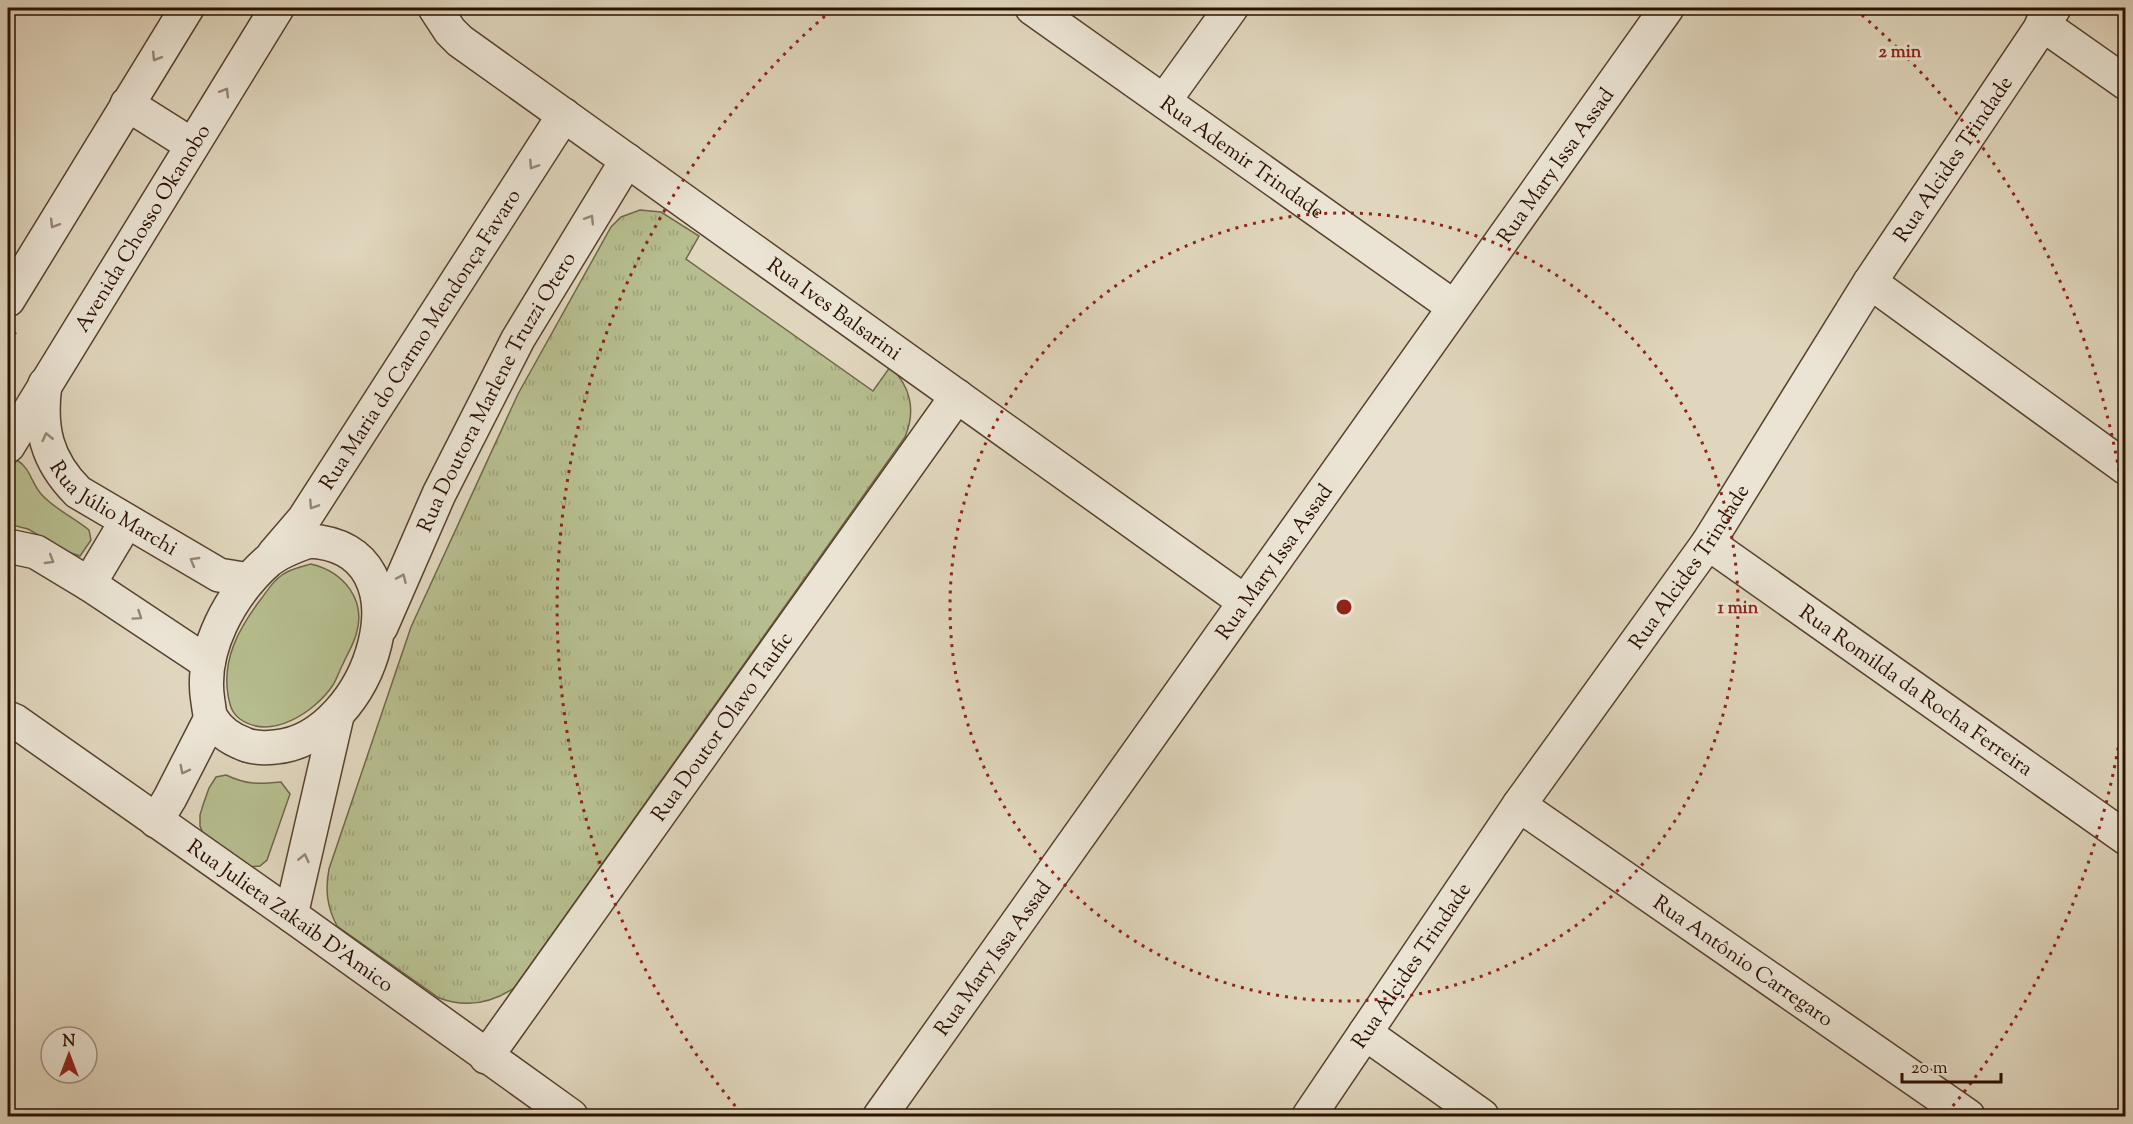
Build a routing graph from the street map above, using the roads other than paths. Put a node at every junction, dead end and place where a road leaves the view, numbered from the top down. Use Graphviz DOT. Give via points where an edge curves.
graph roads {
  1 [pos="187,8"];
  2 [pos="277,8"];
  3 [pos="435,8"];
  4 [pos="1032,8"];
  5 [pos="1231,8"];
  6 [pos="1667,8"];
  7 [pos="2048,16"];
  8 [pos="2126,83"];
  9 [pos="1164,101"];
  10 [pos="127,104"];
  11 [pos="564,115"];
  12 [pos="192,145"];
  13 [pos="627,160"];
  14 [pos="1870,282"];
  15 [pos="8,300"];
  16 [pos="1454,307"];
  17 [pos="45,384"];
  18 [pos="957,396"];
  19 [pos="8,446"];
  20 [pos="2126,468"];
  21 [pos="126,522"];
  22 [pos="1708,543"];
  23 [pos="8,546"];
  24 [pos="260,569"];
  25 [pos="89,584"];
  26 [pos="1245,602"];
  27 [pos="379,631"];
  28 [pos="208,663"];
  29 [pos="337,716"];
  30 [pos="8,718"];
  31 [pos="211,718"];
  32 [pos="1519,804"];
  33 [pos="156,821"];
  34 [pos="2126,838"];
  35 [pos="291,915"];
  36 [pos="1365,1033"];
  37 [pos="486,1057"];
  38 [pos="570,1116"];
  39 [pos="880,1116"];
  40 [pos="1309,1116"];
  41 [pos="1482,1116"];
  42 [pos="1968,1116"];
  1 -- 10 [label="street, one-way"];
  12 -- 2 [label="street, Avenida Chosso Okanobo, one-way"];
  3 -- 11 [label="street, Rua Ives Balsarini" via="460,41"];
  4 -- 9 [label="street, Rua Ademir Trindade"];
  5 -- 9 [label="street"];
  6 -- 16 [label="street, Rua Mary Issa Assad"];
  7 -- 8 [label="street"];
  7 -- 14 [label="street, Rua Alcides Trindade"];
  9 -- 16 [label="street, Rua Ademir Trindade"];
  10 -- 12 [label="street"];
  10 -- 15 [label="street, one-way"];
  11 -- 13 [label="street, Rua Ives Balsarini"];
  11 -- 24 [label="street, Rua Maria do Carmo Mendonça Favaro, one-way" via="304,519"];
  12 -- 17 [label="street, Avenida Chosso Okanobo"];
  13 -- 18 [label="street, Rua Ives Balsarini"];
  27 -- 13 [label="street, Rua Doutora Marlene Truzzi Otero, one-way" via="439,494 518,339"];
  14 -- 20 [label="street"];
  14 -- 22 [label="street, Rua Alcides Trindade"];
  16 -- 26 [label="street, Rua Mary Issa Assad"];
  17 -- 19 [label="street, Avenida Chosso Okanobo"];
  21 -- 17 [label="street, Rua Júlio Marchi, one-way" via="78,492 62,477 43,422"];
  18 -- 26 [label="street, Rua Ives Balsarini"];
  18 -- 37 [label="street, Rua Doutor Olavo Taufic"];
  24 -- 21 [label="street, Rua Júlio Marchi, one-way" via="219,575"];
  21 -- 25 [label="street"];
  22 -- 32 [label="street, Rua Alcides Trindade"];
  22 -- 34 [label="street, Rua Romilda da Rocha Ferreira"];
  23 -- 25 [label="street, one-way" via="36,552"];
  24 -- 27 [label="street" via="309,541 348,552 359,560 374,587"];
  24 -- 28 [label="street" via="231,605"];
  25 -- 28 [label="street, one-way"];
  26 -- 39 [label="street, Rua Mary Issa Assad"];
  27 -- 29 [label="street" via="362,678"];
  28 -- 31 [label="street" via="206,691"];
  29 -- 31 [label="street" via="308,738 268,748 246,745 226,735"];
  35 -- 29 [label="street, one-way"];
  30 -- 33 [label="street, Rua Julieta Zakaib D'Amico"];
  31 -- 33 [label="street, one-way"];
  32 -- 36 [label="street, Rua Alcides Trindade"];
  32 -- 42 [label="street, Rua Antônio Carregaro"];
  33 -- 35 [label="street, Rua Julieta Zakaib D'Amico"];
  35 -- 37 [label="street, Rua Julieta Zakaib D'Amico"];
  36 -- 40 [label="street, Rua Alcides Trindade"];
  36 -- 41 [label="street"];
  37 -- 38 [label="street, Rua Julieta Zakaib D'Amico"];
}
